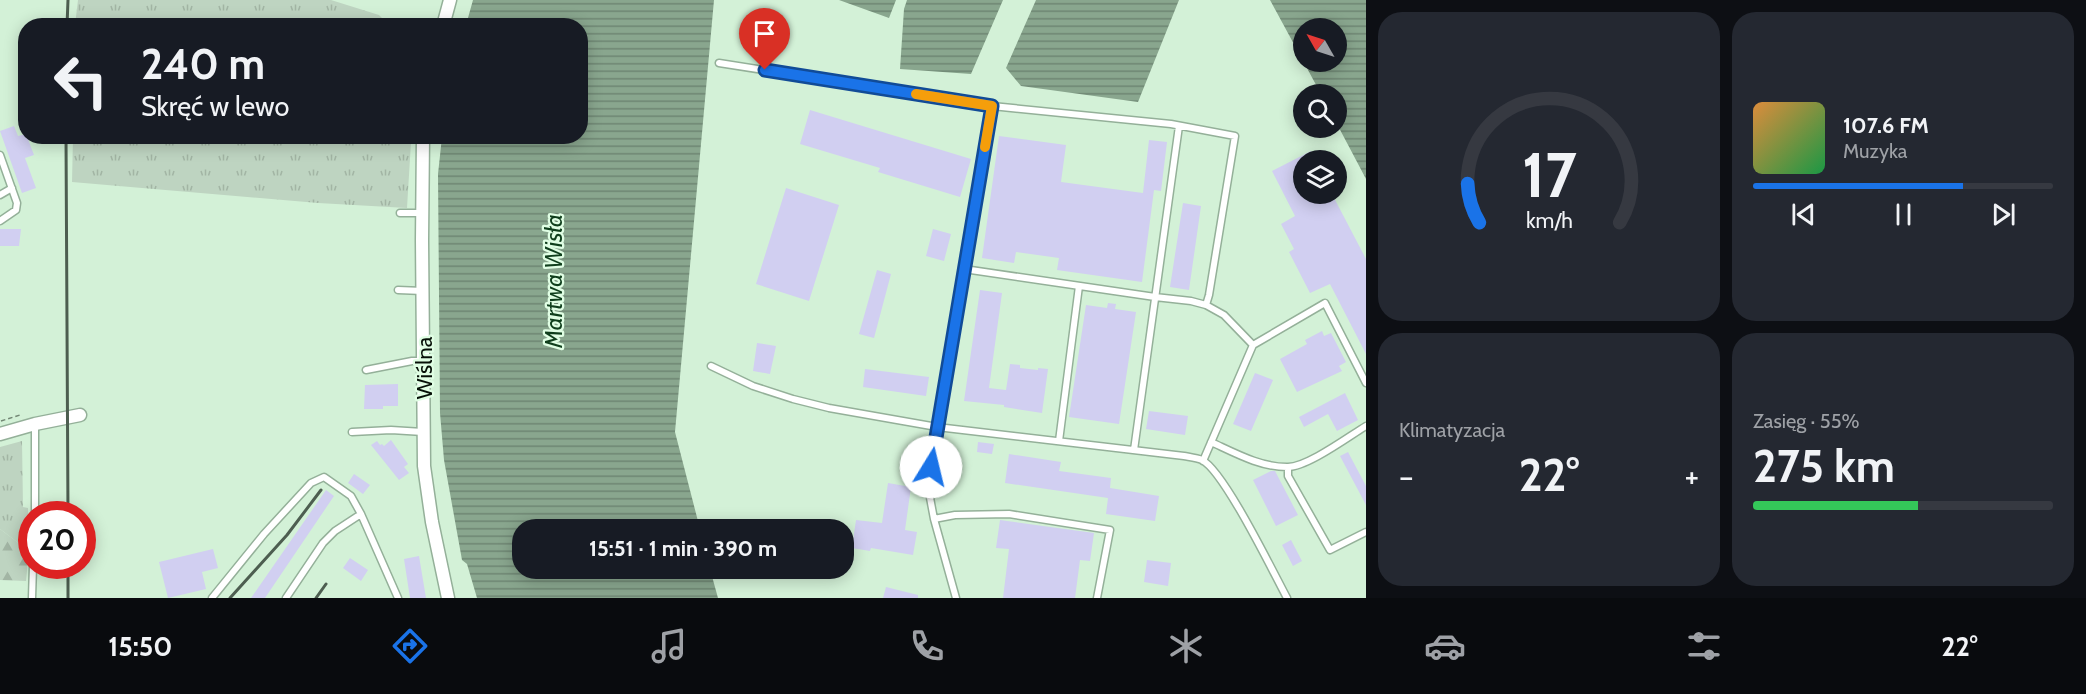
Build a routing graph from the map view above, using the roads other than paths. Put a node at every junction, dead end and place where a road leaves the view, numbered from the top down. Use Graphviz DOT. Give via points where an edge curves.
graph roads {
  1 [pos="450,0"];
  2 [pos="445,18"];
  3 [pos="719,63"];
  4 [pos="992,106"];
  5 [pos="1179,126"];
  6 [pos="423,144"];
  7 [pos="0,155"];
  8 [pos="12,188"];
  9 [pos="0,195"];
  10 [pos="400,213"];
  11 [pos="422,213"];
  12 [pos="0,220"];
  13 [pos="964,269"];
  14 [pos="1079,286"];
  15 [pos="398,290"];
  16 [pos="423,291"];
  17 [pos="1155,297"];
  18 [pos="1206,305"];
  19 [pos="1253,345"];
  20 [pos="424,361"];
  21 [pos="711,366"];
  22 [pos="366,370"];
  23 [pos="1366,383"];
  24 [pos="80,415"];
  25 [pos="35,424"];
  26 [pos="1366,426"];
  27 [pos="938,427"];
  28 [pos="352,432"];
  29 [pos="424,432"];
  30 [pos="0,434"];
  31 [pos="1059,441"];
  32 [pos="1211,442"];
  33 [pos="1134,450"];
  34 [pos="1203,461"];
  35 [pos="1288,468"];
  36 [pos="35,501"];
  37 [pos="361,514"];
  38 [pos="934,519"];
  39 [pos="1366,532"];
  40 [pos="33,579"];
  41 [pos="32,598"];
  42 [pos="212,598"];
  43 [pos="286,598"];
  44 [pos="398,598"];
  45 [pos="448,598"];
  46 [pos="956,598"];
  47 [pos="1097,598"];
  48 [pos="1287,598"];
  1 -- 2 [label="street"];
  3 -- 4 [label="lane"];
  4 -- 5 [label="lane"];
  4 -- 13 [label="lane"];
  5 -- 17 [label="lane"];
  5 -- 18 [label="lane" via="1235,136"];
  6 -- 11 [label="street, Wiślna"];
  7 -- 8 [label="lane"];
  8 -- 9 [label="lane"];
  8 -- 12 [label="lane" via="16,210"];
  10 -- 11 [label="lane"];
  11 -- 16 [label="street, Wiślna"];
  13 -- 14 [label="lane"];
  13 -- 27 [label="lane"];
  14 -- 17 [label="lane"];
  14 -- 31 [label="lane"];
  15 -- 16 [label="lane"];
  16 -- 20 [label="street, Wiślna"];
  17 -- 18 [label="lane"];
  17 -- 33 [label="lane"];
  18 -- 19 [label="lane" via="1224,315"];
  19 -- 23 [label="lane" via="1325,303"];
  19 -- 32 [label="lane"];
  20 -- 22 [label="lane"];
  20 -- 29 [label="street, Wiślna"];
  21 -- 27 [label="lane" via="793,399"];
  24 -- 25 [label="street"];
  25 -- 30 [label="street"];
  25 -- 36 [label="lane"];
  26 -- 35 [label="lane" via="1305,463"];
  27 -- 31 [label="lane"];
  27 -- 38 [label="lane" via="928,488"];
  28 -- 29 [label="lane"];
  29 -- 45 [label="street, Wiślna" via="428,496"];
  31 -- 33 [label="lane"];
  32 -- 34 [label="lane"];
  32 -- 35 [label="lane" via="1252,461"];
  33 -- 34 [label="lane"];
  34 -- 48 [label="lane" via="1231,495"];
  35 -- 39 [label="lane" via="1288,476 1330,550"];
  37 -- 42 [label="lane" via="351,496 324,477 311,483"];
  37 -- 43 [label="lane" via="323,543"];
  37 -- 44 [label="lane"];
  38 -- 46 [label="lane"];
  38 -- 47 [label="lane" via="1009,514 1110,530"];
  40 -- 41 [label="lane"];
}
